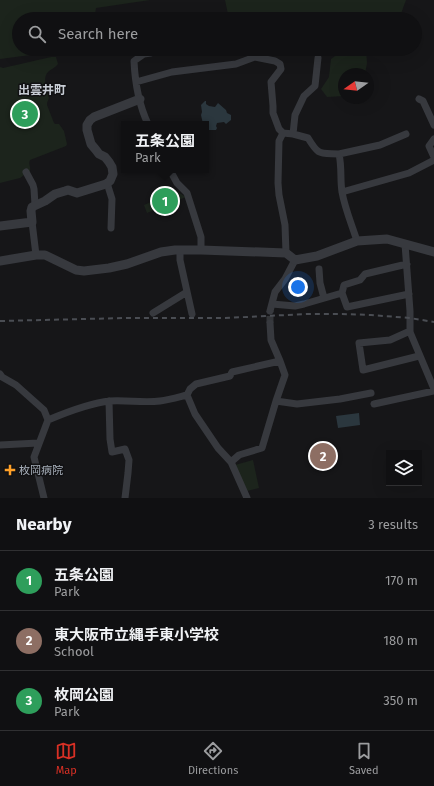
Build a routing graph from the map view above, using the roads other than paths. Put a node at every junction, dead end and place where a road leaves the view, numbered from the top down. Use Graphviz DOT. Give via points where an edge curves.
graph roads {
  1 [pos="141,56"];
  2 [pos="318,58"];
  3 [pos="136,82"];
  4 [pos="140,99"];
  5 [pos="419,99"];
  6 [pos="147,121"];
  7 [pos="434,125"];
  8 [pos="283,133"];
  9 [pos="293,134"];
  10 [pos="406,134"];
  11 [pos="434,139"];
  12 [pos="339,154"];
  13 [pos="434,157"];
  14 [pos="434,160"];
  15 [pos="26,172"];
  16 [pos="172,173"];
  17 [pos="107,183"];
  18 [pos="342,192"];
  19 [pos="35,205"];
  20 [pos="32,222"];
  21 [pos="0,226"];
  22 [pos="111,228"];
  23 [pos="358,241"];
  24 [pos="405,244"];
  25 [pos="180,250"];
  26 [pos="201,250"];
  27 [pos="434,252"];
  28 [pos="286,253"];
  29 [pos="36,255"];
  30 [pos="295,260"];
  31 [pos="0,261"];
  32 [pos="407,264"];
  33 [pos="319,269"];
  34 [pos="187,292"];
  35 [pos="342,293"];
  36 [pos="409,294"];
  37 [pos="324,298"];
  38 [pos="153,313"];
  39 [pos="192,314"];
  40 [pos="270,323"];
  41 [pos="410,331"];
  42 [pos="419,356"];
  43 [pos="280,361"];
  44 [pos="0,374"];
  45 [pos="434,390"];
  46 [pos="371,393"];
  47 [pos="188,395"];
  48 [pos="109,401"];
  49 [pos="276,402"];
  50 [pos="374,404"];
  51 [pos="48,420"];
  52 [pos="38,443"];
  53 [pos="0,445"];
  54 [pos="231,462"];
  55 [pos="44,498"];
  56 [pos="125,498"];
  57 [pos="247,498"];
  1 -- 3 [label="street" via="134,61"];
  2 -- 9 [label="street" via="315,86 304,96 294,116"];
  3 -- 4 [label="street"];
  3 -- 8 [label="street" via="172,72 236,64 255,57 275,61 280,64 281,69 271,82 273,113"];
  4 -- 6 [label="street"];
  4 -- 17 [label="street" via="94,116 87,125 91,144 112,167 113,174"];
  5 -- 7 [label="street" via="423,101"];
  8 -- 9 [label="street"];
  8 -- 28 [label="street" via="279,141 278,183 285,225"];
  9 -- 12 [label="street" via="308,138 321,154"];
  10 -- 12 [label="street" via="380,145"];
  11 -- 13 [label="street" via="429,146"];
  12 -- 18 [label="street"];
  14 -- 18 [label="street" via="409,173"];
  15 -- 19 [label="street" via="33,185"];
  16 -- 26 [label="street" via="177,183 187,192 201,237"];
  17 -- 19 [label="street" via="77,193 65,190"];
  17 -- 22 [label="street" via="112,199"];
  18 -- 23 [label="street"];
  19 -- 20 [label="street" via="31,211"];
  20 -- 21 [label="street"];
  20 -- 29 [label="street"];
  23 -- 24 [label="street" via="387,239"];
  23 -- 30 [label="street" via="317,256"];
  24 -- 27 [label="street"];
  24 -- 32 [label="street"];
  25 -- 26 [label="street"];
  25 -- 29 [label="street" via="161,252 109,268 84,271 76,270 45,255"];
  25 -- 34 [label="street"];
  26 -- 28 [label="street"];
  28 -- 30 [label="street"];
  29 -- 31 [label="street"];
  30 -- 37 [label="street" via="275,292 271,308 295,306"];
  32 -- 35 [label="street" via="365,274 360,280 344,285"];
  32 -- 36 [label="street"];
  33 -- 37 [label="street"];
  34 -- 38 [label="street"];
  34 -- 39 [label="street"];
  35 -- 36 [label="street" via="347,307"];
  35 -- 37 [label="street"];
  36 -- 41 [label="street"];
  40 -- 43 [label="street" via="271,340"];
  41 -- 42 [label="street"];
  41 -- 42 [label="street" via="390,340 360,343 363,370"];
  42 -- 45 [label="street"];
  43 -- 47 [label="street" via="232,372 230,376 196,384"];
  43 -- 49 [label="street" via="285,376"];
  44 -- 51 [label="street" via="44,410"];
  45 -- 50 [label="street"];
  46 -- 49 [label="street" via="297,404"];
  47 -- 48 [label="street" via="148,402"];
  47 -- 54 [label="street" via="195,414"];
  48 -- 51 [label="street"];
  48 -- 56 [label="street" via="112,452 125,449 129,460"];
  49 -- 54 [label="street" via="262,448 239,455"];
  51 -- 52 [label="street"];
  52 -- 53 [label="street"];
  52 -- 55 [label="street" via="34,457"];
  54 -- 57 [label="street"];
}
